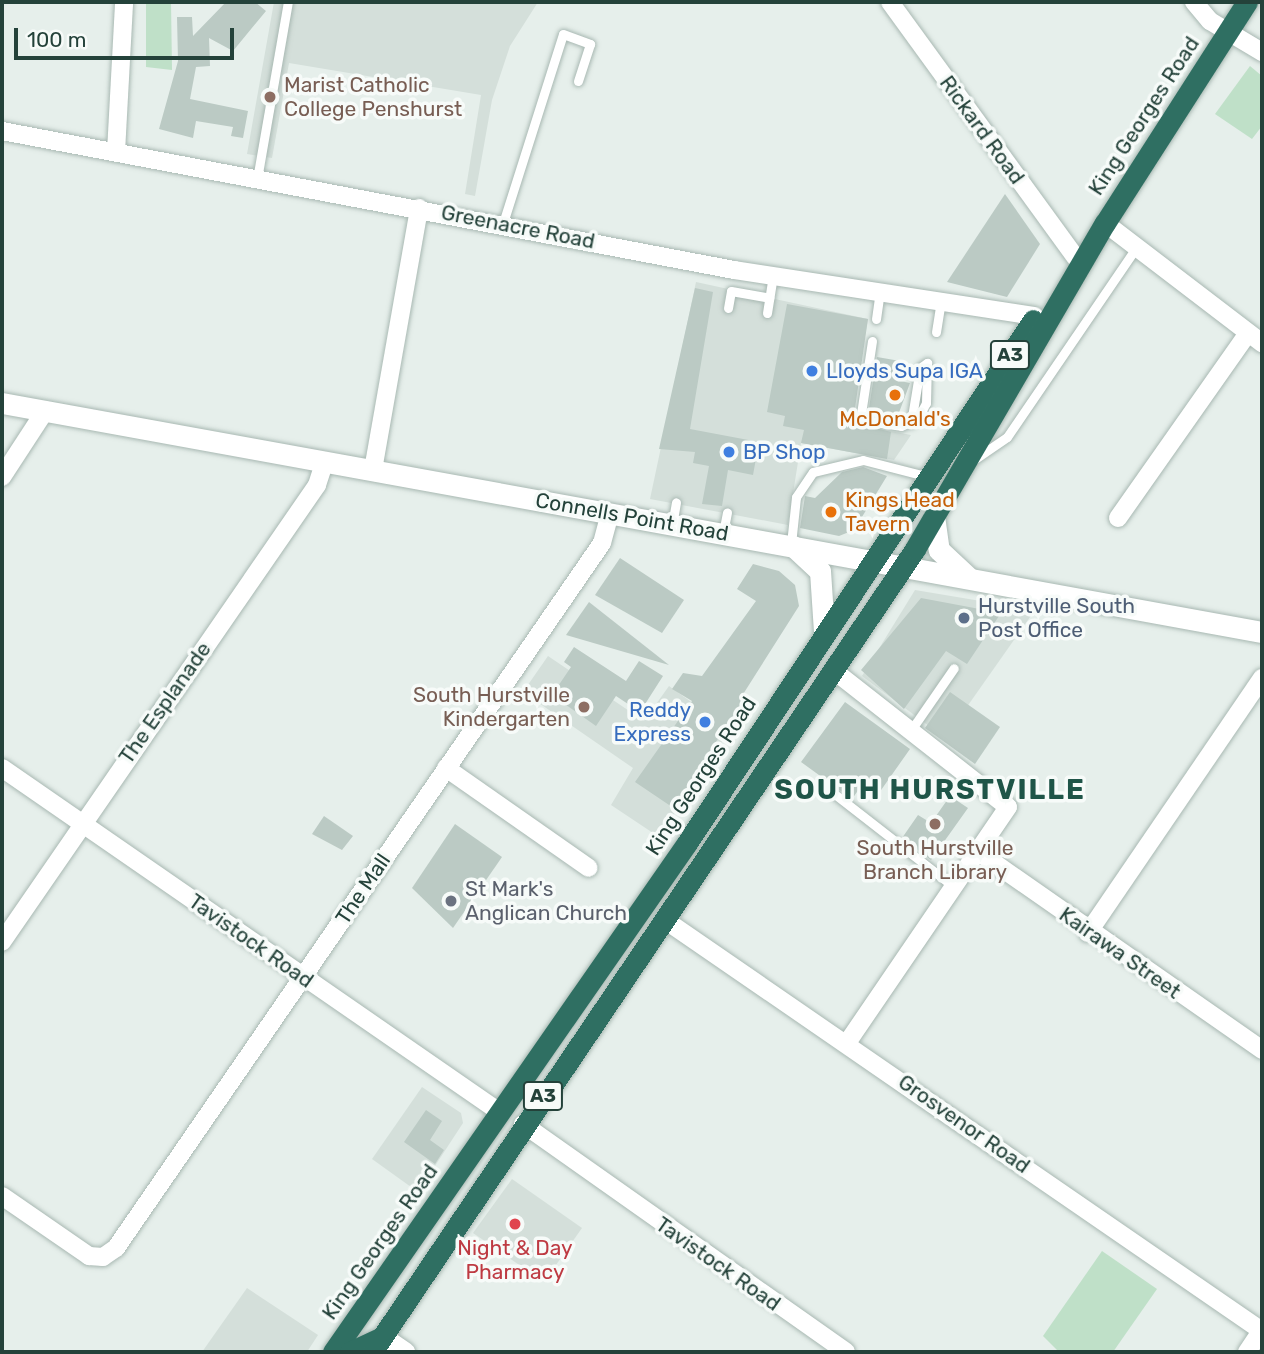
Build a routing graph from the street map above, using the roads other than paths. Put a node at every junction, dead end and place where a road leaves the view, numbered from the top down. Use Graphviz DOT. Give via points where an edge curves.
graph roads {
  1 [pos="124,2"];
  2 [pos="288,2"];
  3 [pos="890,2"];
  4 [pos="1194,2"];
  5 [pos="1247,2"];
  6 [pos="1228,31"];
  7 [pos="1262,52"];
  8 [pos="578,81"];
  9 [pos="2,131"];
  10 [pos="116,152"];
  11 [pos="257,179"];
  12 [pos="419,208"];
  13 [pos="503,223"];
  14 [pos="1105,223"];
  15 [pos="1136,248"];
  16 [pos="1075,257"];
  17 [pos="734,270"];
  18 [pos="773,276"];
  19 [pos="731,291"];
  20 [pos="880,291"];
  21 [pos="769,298"];
  22 [pos="941,301"];
  23 [pos="729,308"];
  24 [pos="766,313"];
  25 [pos="1035,316"];
  26 [pos="876,319"];
  27 [pos="936,332"];
  28 [pos="1255,338"];
  29 [pos="872,341"];
  30 [pos="2,403"];
  31 [pos="46,411"];
  32 [pos="911,423"];
  33 [pos="324,463"];
  34 [pos="965,466"];
  35 [pos="373,470"];
  36 [pos="2,477"];
  37 [pos="930,477"];
  38 [pos="676,502"];
  39 [pos="727,512"];
  40 [pos="610,513"];
  41 [pos="934,516"];
  42 [pos="1118,518"];
  43 [pos="672,525"];
  44 [pos="723,534"];
  45 [pos="791,544"];
  46 [pos="873,561"];
  47 [pos="903,567"];
  48 [pos="974,581"];
  49 [pos="824,632"];
  50 [pos="1262,632"];
  51 [pos="954,668"];
  52 [pos="833,670"];
  53 [pos="1262,678"];
  54 [pos="911,730"];
  55 [pos="2,768"];
  56 [pos="446,768"];
  57 [pos="823,785"];
  58 [pos="82,823"];
  59 [pos="980,853"];
  60 [pos="589,868"];
  61 [pos="955,888"];
  62 [pos="665,920"];
  63 [pos="1088,933"];
  64 [pos="2,942"];
  65 [pos="302,977"];
  66 [pos="847,1043"];
  67 [pos="1262,1050"];
  68 [pos="501,1113"];
  69 [pos="523,1124"];
  70 [pos="2,1196"];
  71 [pos="385,1280"];
  72 [pos="1262,1331"];
  73 [pos="377,1345"];
  74 [pos="333,1352"];
  75 [pos="350,1352"];
  76 [pos="404,1352"];
  77 [pos="846,1352"];
  78 [pos="1247,1352"];
  1 -- 10 [label="street"];
  2 -- 11 [label="lane"];
  3 -- 16 [label="street, Rickard Road"];
  4 -- 6 [label="street"];
  5 -- 6 [label="highway, King Georges Road / A3"];
  6 -- 7 [label="street"];
  6 -- 14 [label="highway, King Georges Road / A3"];
  8 -- 13 [label="lane" via="590,44 563,34"];
  9 -- 10 [label="street, Greenacre Road"];
  10 -- 11 [label="street, Greenacre Road"];
  11 -- 12 [label="street, Greenacre Road"];
  12 -- 13 [label="street, Greenacre Road"];
  12 -- 35 [label="street"];
  13 -- 17 [label="street, Greenacre Road"];
  14 -- 15 [label="street"];
  14 -- 16 [label="highway, King Georges Road / A3"];
  14 -- 34 [label="highway, King Georges Road / A3"];
  15 -- 28 [label="street"];
  15 -- 34 [label="lane" via="1007,438"];
  16 -- 25 [label="highway, King Georges Road / A3"];
  17 -- 18 [label="street, Greenacre Road"];
  17 -- 19 [label="lane"];
  18 -- 20 [label="street, Greenacre Road"];
  18 -- 21 [label="lane"];
  19 -- 21 [label="lane"];
  19 -- 23 [label="lane"];
  20 -- 22 [label="street, Greenacre Road"];
  20 -- 26 [label="lane"];
  21 -- 24 [label="lane"];
  22 -- 25 [label="street, Greenacre Road"];
  22 -- 27 [label="lane"];
  25 -- 37 [label="highway, King Georges Road / A3"];
  28 -- 42 [label="street"];
  29 -- 32 [label="lane" via="856,417"];
  30 -- 31 [label="street, Connells Point Road"];
  31 -- 33 [label="street, Connells Point Road"];
  31 -- 36 [label="street"];
  32 -- 32 [label="lane" via="920,368 927,363 926,403"];
  33 -- 35 [label="street, Connells Point Road"];
  33 -- 58 [label="street, The Esplanade" via="317,485"];
  34 -- 41 [label="highway, King Georges Road / A3"];
  35 -- 40 [label="street, Connells Point Road"];
  37 -- 45 [label="lane" via="863,460 822,468 796,497"];
  37 -- 46 [label="highway, King Georges Road / A3"];
  38 -- 43 [label="lane"];
  39 -- 44 [label="lane"];
  40 -- 43 [label="street, Connells Point Road"];
  40 -- 56 [label="street, The Mall" via="602,543"];
  41 -- 47 [label="highway, King Georges Road / A3"];
  41 -- 48 [label="street" via="939,550"];
  43 -- 44 [label="street, Connells Point Road"];
  44 -- 45 [label="street, Connells Point Road"];
  45 -- 46 [label="street, Connells Point Road"];
  45 -- 49 [label="street" via="820,571"];
  46 -- 47 [label="street, Connells Point Road"];
  46 -- 49 [label="highway, King Georges Road / A3"];
  47 -- 48 [label="street, Connells Point Road"];
  47 -- 52 [label="highway, King Georges Road / A3"];
  48 -- 50 [label="street, Connells Point Road"];
  49 -- 68 [label="highway, King Georges Road / A3"];
  51 -- 54 [label="lane"];
  52 -- 54 [label="street"];
  52 -- 62 [label="highway, King Georges Road / A3"];
  53 -- 63 [label="street"];
  54 -- 59 [label="street" via="1008,807"];
  55 -- 58 [label="street, Tavistock Road"];
  56 -- 60 [label="street"];
  56 -- 65 [label="street, The Mall"];
  57 -- 61 [label="lane"];
  58 -- 64 [label="street, The Esplanade"];
  58 -- 65 [label="street, Tavistock Road"];
  59 -- 61 [label="street"];
  59 -- 63 [label="street, Kairawa Street"];
  61 -- 66 [label="street"];
  62 -- 66 [label="street, Grosvenor Road"];
  62 -- 69 [label="highway, King Georges Road / A3"];
  63 -- 67 [label="street, Kairawa Street"];
  65 -- 68 [label="street, Tavistock Road"];
  65 -- 70 [label="street, The Mall" via="116,1248 103,1257 89,1256"];
  66 -- 72 [label="street, Grosvenor Road"];
  68 -- 71 [label="highway, King Georges Road / A3"];
  69 -- 73 [label="highway, King Georges Road / A3"];
  69 -- 77 [label="street, Tavistock Road"];
  71 -- 73 [label="highway"];
  71 -- 74 [label="highway, King Georges Road / A3"];
  72 -- 78 [label="street"];
  73 -- 75 [label="highway"];
  73 -- 76 [label="street"];
}
